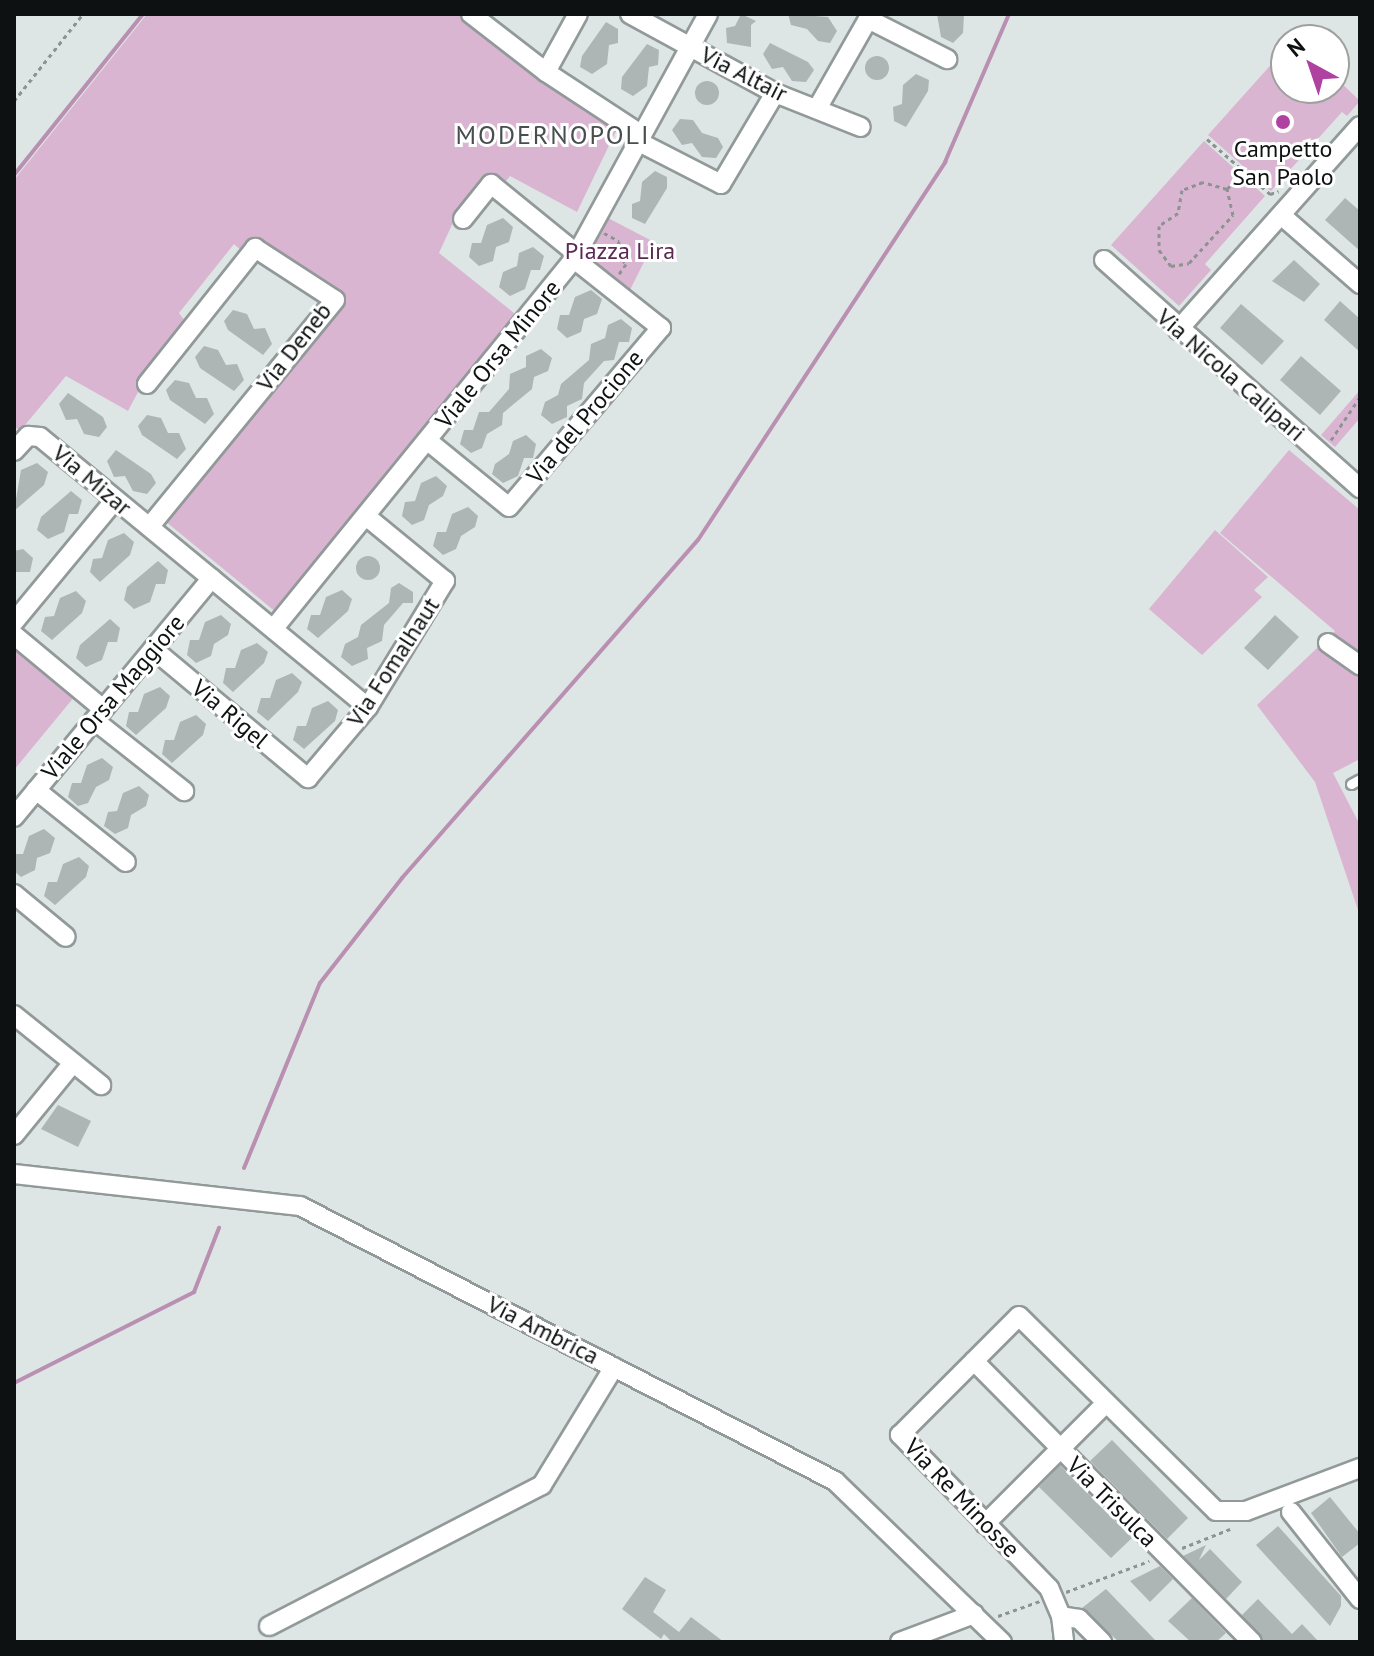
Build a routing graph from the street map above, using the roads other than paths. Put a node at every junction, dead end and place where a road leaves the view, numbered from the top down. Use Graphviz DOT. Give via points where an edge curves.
graph roads {
  1 [pos="471,14"];
  2 [pos="578,14"];
  3 [pos="630,14"];
  4 [pos="708,14"];
  5 [pos="869,17"];
  6 [pos="691,46"];
  7 [pos="947,59"];
  8 [pos="546,72"];
  9 [pos="775,93"];
  10 [pos="818,107"];
  11 [pos="1360,126"];
  12 [pos="861,127"];
  13 [pos="640,138"];
  14 [pos="1281,215"];
  15 [pos="463,219"];
  16 [pos="576,256"];
  17 [pos="1104,260"];
  18 [pos="1360,284"];
  19 [pos="1178,330"];
  20 [pos="147,384"];
  21 [pos="428,441"];
  22 [pos="14,451"];
  23 [pos="1360,488"];
  24 [pos="115,500"];
  25 [pos="367,517"];
  26 [pos="149,527"];
  27 [pos="212,578"];
  28 [pos="14,622"];
  29 [pos="274,628"];
  30 [pos="14,635"];
  31 [pos="1328,643"];
  32 [pos="153,649"];
  33 [pos="1360,665"];
  34 [pos="368,707"];
  35 [pos="99,714"];
  36 [pos="308,778"];
  37 [pos="36,790"];
  38 [pos="184,791"];
  39 [pos="16,811"];
  40 [pos="126,862"];
  41 [pos="14,894"];
  42 [pos="66,937"];
  43 [pos="14,1015"];
  44 [pos="73,1063"];
  45 [pos="101,1085"];
  46 [pos="14,1135"];
  47 [pos="14,1174"];
  48 [pos="974,1361"];
  49 [pos="614,1367"];
  50 [pos="1105,1404"];
  51 [pos="1060,1450"];
  52 [pos="1360,1468"];
  53 [pos="1291,1512"];
  54 [pos="985,1524"];
  55 [pos="1360,1599"];
  56 [pos="1061,1616"];
  57 [pos="977,1618"];
  58 [pos="269,1626"];
  59 [pos="900,1642"];
  60 [pos="1002,1642"];
  61 [pos="1064,1642"];
  62 [pos="1102,1642"];
  63 [pos="1252,1642"];
  1 -- 8 [label="street"];
  2 -- 8 [label="street"];
  3 -- 6 [label="street, Via Altair"];
  4 -- 6 [label="street, Viale Orsa Minore"];
  5 -- 7 [label="street"];
  5 -- 10 [label="street"];
  6 -- 9 [label="street, Via Altair"];
  6 -- 13 [label="street, Viale Orsa Minore"];
  8 -- 13 [label="street"];
  9 -- 10 [label="street, Via Altair"];
  9 -- 13 [label="street" via="721,184"];
  10 -- 12 [label="street, Via Altair"];
  11 -- 14 [label="street"];
  13 -- 16 [label="street, Viale Orsa Minore"];
  14 -- 18 [label="street"];
  14 -- 19 [label="street"];
  15 -- 16 [label="street" via="491,184"];
  16 -- 21 [label="street, Viale Orsa Minore"];
  16 -- 21 [label="street, Via del Procione" via="661,328 509,507"];
  17 -- 19 [label="street, Via Nicola Calipari"];
  19 -- 23 [label="street, Via Nicola Calipari"];
  20 -- 26 [label="street, Via Deneb" via="255,248 335,300"];
  21 -- 25 [label="street, Viale Orsa Minore"];
  22 -- 24 [label="street, Via Mizar" via="34,435"];
  24 -- 26 [label="street, Via Mizar"];
  24 -- 28 [label="street"];
  25 -- 29 [label="street, Viale Orsa Minore"];
  25 -- 34 [label="street, Via Fomalhaut" via="445,581"];
  26 -- 27 [label="street, Via Mizar"];
  27 -- 29 [label="street, Via Mizar"];
  27 -- 32 [label="street, Viale Orsa Maggiore"];
  29 -- 34 [label="street, Via Mizar"];
  30 -- 35 [label="street"];
  31 -- 33 [label="street"];
  32 -- 35 [label="street, Viale Orsa Maggiore"];
  32 -- 36 [label="street, Via Rigel"];
  34 -- 36 [label="street, Via Fomalhaut"];
  35 -- 37 [label="street, Viale Orsa Maggiore"];
  35 -- 38 [label="street"];
  37 -- 39 [label="street, Viale Orsa Maggiore"];
  37 -- 40 [label="street"];
  41 -- 42 [label="street"];
  43 -- 44 [label="street"];
  44 -- 45 [label="street"];
  44 -- 46 [label="street"];
  47 -- 49 [label="street, Via Ambrica" via="300,1206"];
  48 -- 50 [label="street, Via Re Minosse" via="1019,1316"];
  48 -- 51 [label="street, Via Trisulca"];
  48 -- 54 [label="street, Via Re Minosse" via="900,1435"];
  49 -- 57 [label="street, Via Ambrica" via="835,1481"];
  49 -- 58 [label="street" via="542,1485"];
  50 -- 51 [label="street"];
  50 -- 52 [label="street" via="1216,1511 1246,1511"];
  51 -- 54 [label="street"];
  51 -- 63 [label="street, Via Trisulca"];
  53 -- 55 [label="street"];
  54 -- 56 [label="street, Via Re Minosse" via="1056,1596"];
  56 -- 61 [label="street"];
  56 -- 62 [label="street" via="1079,1619"];
  57 -- 59 [label="street"];
  57 -- 60 [label="street, Via Ambrica"];
}
